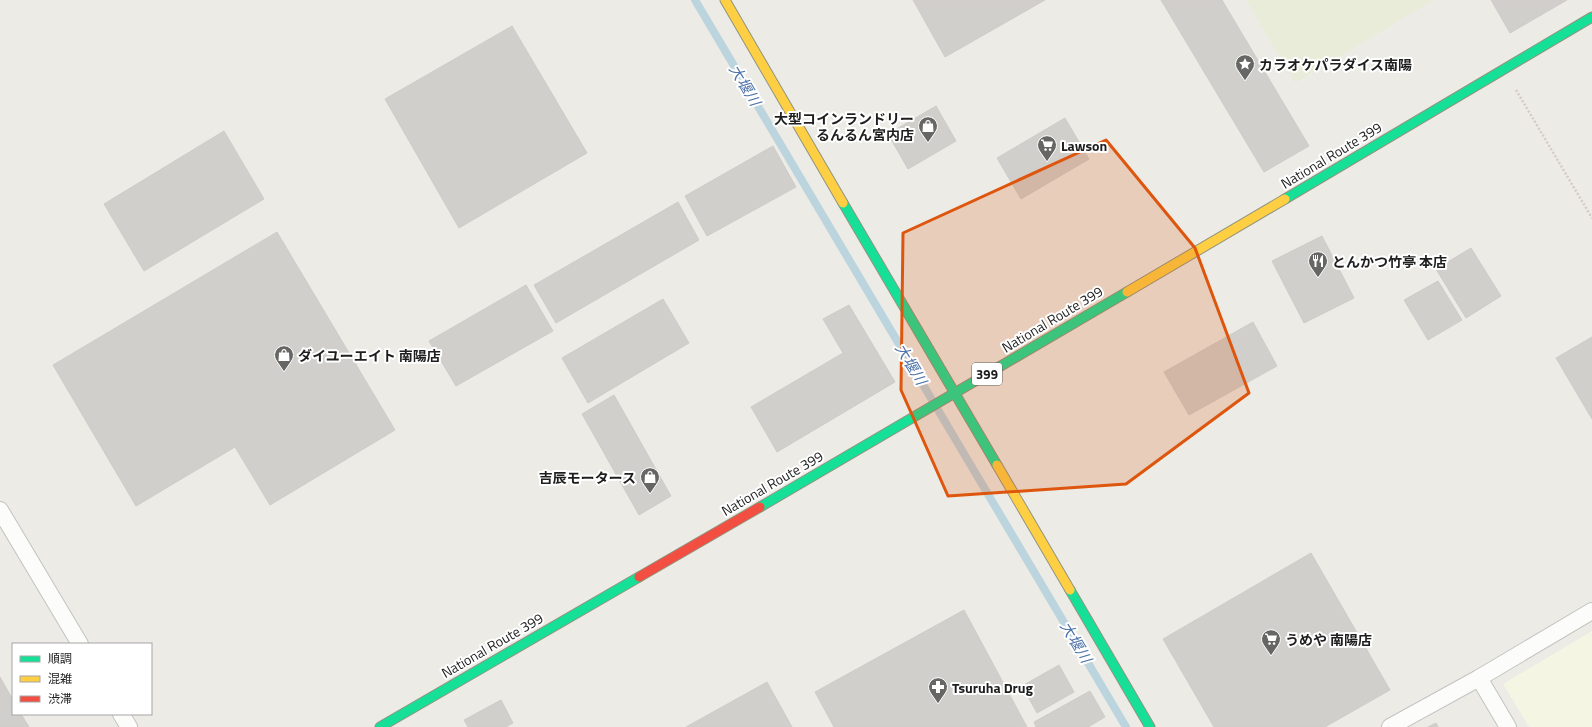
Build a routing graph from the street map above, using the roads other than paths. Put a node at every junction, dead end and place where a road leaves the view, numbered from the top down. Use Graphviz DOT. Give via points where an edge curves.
graph roads {
  1 [pos="725,0"];
  2 [pos="1592,17"];
  3 [pos="954,394"];
  4 [pos="0,510"];
  5 [pos="1592,611"];
  6 [pos="79,643"];
  7 [pos="1479,678"];
  8 [pos="122,715"];
  9 [pos="129,727"];
  10 [pos="380,727"];
  11 [pos="1150,727"];
  12 [pos="1390,727"];
  13 [pos="1508,727"];
  1 -- 3 [label="main road"];
  2 -- 3 [label="main road, National Route 399 / 399"];
  3 -- 10 [label="main road, National Route 399 / 399"];
  3 -- 11 [label="main road"];
  4 -- 6 [label="lane"];
  5 -- 7 [label="lane"];
  7 -- 12 [label="lane"];
  7 -- 13 [label="lane"];
  8 -- 9 [label="lane"];
}
